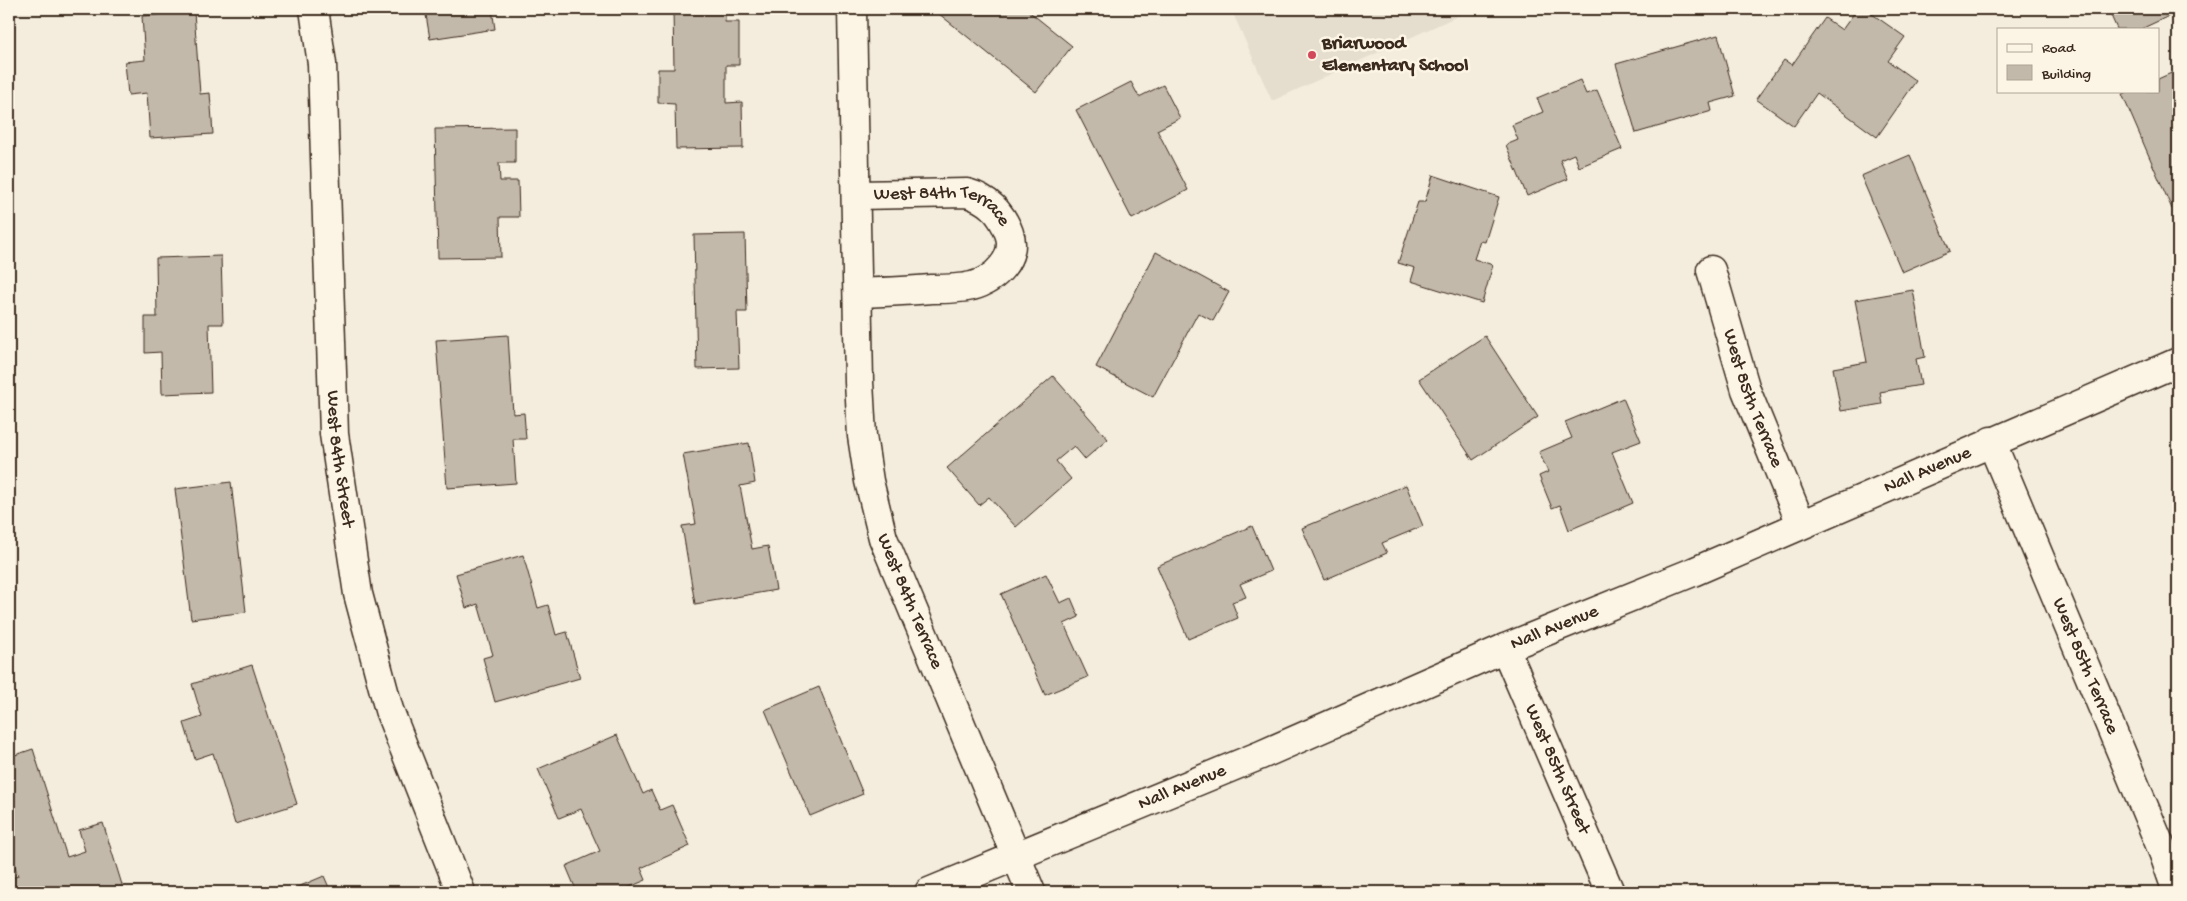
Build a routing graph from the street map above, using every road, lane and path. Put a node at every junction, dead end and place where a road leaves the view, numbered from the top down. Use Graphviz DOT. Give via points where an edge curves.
graph roads {
  1 [pos="314,9"];
  2 [pos="852,9"];
  3 [pos="856,195"];
  4 [pos="1711,270"];
  5 [pos="858,293"];
  6 [pos="2178,362"];
  7 [pos="1991,441"];
  8 [pos="1801,524"];
  9 [pos="1505,648"];
  10 [pos="1015,855"];
  11 [pos="461,892"];
  12 [pos="929,892"];
  13 [pos="1031,892"];
  14 [pos="1610,892"];
  15 [pos="2177,892"];
  1 -- 11 [label="street, West 84th Street" via="322,64 334,434 358,594 389,710"];
  2 -- 3 [label="street, West 84th Terrace"];
  3 -- 5 [label="street, West 84th Terrace"];
  3 -- 5 [label="street, West 84th Terrace" via="967,193 982,198 993,207 1011,237 1008,260 1000,270 974,285"];
  4 -- 8 [label="street, West 85th Terrace" via="1746,390"];
  5 -- 10 [label="street, West 84th Terrace" via="862,436 882,538"];
  6 -- 7 [label="street, Nall Avenue"];
  7 -- 8 [label="street, Nall Avenue"];
  7 -- 15 [label="street, West 85th Terrace" via="2127,763"];
  8 -- 9 [label="street, Nall Avenue" via="1693,572"];
  9 -- 10 [label="street, Nall Avenue" via="1261,755"];
  9 -- 14 [label="street, West 85th Street"];
  10 -- 12 [label="street, Nall Avenue"];
  10 -- 13 [label="street, West 84th Terrace"];
}
